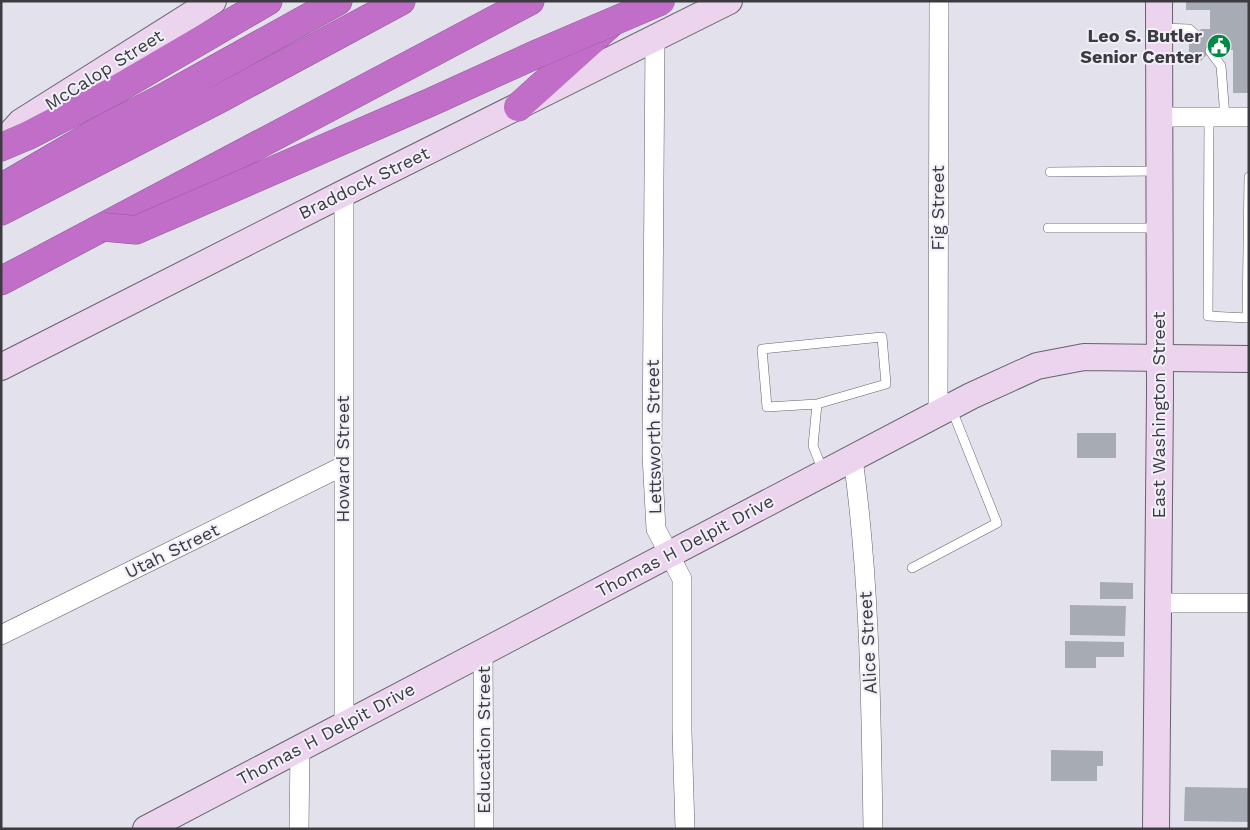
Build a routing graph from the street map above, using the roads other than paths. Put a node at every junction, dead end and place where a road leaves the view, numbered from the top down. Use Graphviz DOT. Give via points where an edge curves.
graph roads {
  1 [pos="213,1"];
  2 [pos="268,1"];
  3 [pos="338,1"];
  4 [pos="401,1"];
  5 [pos="530,1"];
  6 [pos="636,1"];
  7 [pos="661,1"];
  8 [pos="729,1"];
  9 [pos="939,1"];
  10 [pos="1160,1"];
  11 [pos="1160,28"];
  12 [pos="1196,35"];
  13 [pos="655,40"];
  14 [pos="1210,51"];
  15 [pos="518,107"];
  16 [pos="1161,117"];
  17 [pos="1217,117"];
  18 [pos="1249,117"];
  19 [pos="1,146"];
  20 [pos="1160,171"];
  21 [pos="1050,172"];
  22 [pos="1249,177"];
  23 [pos="1,188"];
  24 [pos="344,193"];
  25 [pos="1,211"];
  26 [pos="103,227"];
  27 [pos="1048,228"];
  28 [pos="1160,228"];
  29 [pos="1,281"];
  30 [pos="1160,358"];
  31 [pos="1249,359"];
  32 [pos="1,367"];
  33 [pos="816,404"];
  34 [pos="944,411"];
  35 [pos="853,459"];
  36 [pos="343,466"];
  37 [pos="824,474"];
  38 [pos="670,554"];
  39 [pos="912,568"];
  40 [pos="1157,603"];
  41 [pos="1249,603"];
  42 [pos="1,635"];
  43 [pos="483,651"];
  44 [pos="344,725"];
  45 [pos="300,748"];
  46 [pos="146,829"];
  47 [pos="300,829"];
  48 [pos="484,829"];
  49 [pos="685,829"];
  50 [pos="873,829"];
  51 [pos="1156,829"];
  1 -- 19 [label="street, McCalop Street" via="21,122"];
  2 -- 19 [label="highway" via="112,92"];
  3 -- 23 [label="highway"];
  4 -- 25 [label="highway"];
  5 -- 26 [label="highway"];
  6 -- 15 [label="highway"];
  7 -- 26 [label="highway, bridge" via="136,230"];
  8 -- 13 [label="street, Braddock Street"];
  9 -- 34 [label="street, Fig Street"];
  10 -- 11 [label="street, East Washington Street"];
  11 -- 12 [label="lane" via="1189,29"];
  11 -- 16 [label="street, East Washington Street"];
  13 -- 15 [label="street, Braddock Street"];
  13 -- 38 [label="street, Lettsworth Street" via="652,455 656,529"];
  14 -- 17 [label="lane" via="1221,66"];
  15 -- 24 [label="street, Braddock Street"];
  16 -- 17 [label="street"];
  16 -- 20 [label="street, East Washington Street"];
  17 -- 18 [label="street"];
  17 -- 22 [label="lane" via="1208,316 1247,318"];
  20 -- 21 [label="lane"];
  20 -- 28 [label="street, East Washington Street"];
  24 -- 32 [label="street, Braddock Street"];
  24 -- 36 [label="street, Howard Street"];
  26 -- 29 [label="highway"];
  27 -- 28 [label="lane"];
  28 -- 30 [label="street, East Washington Street"];
  30 -- 31 [label="street, Thomas H Delpit Drive"];
  30 -- 34 [label="street, Thomas H Delpit Drive" via="1084,357 1058,361 1019,373"];
  30 -- 40 [label="street, East Washington Street"];
  33 -- 33 [label="lane" via="886,384 882,337 762,349 767,407"];
  33 -- 37 [label="lane" via="813,446"];
  34 -- 35 [label="street, Thomas H Delpit Drive"];
  34 -- 39 [label="lane" via="997,523"];
  35 -- 37 [label="street, Thomas H Delpit Drive"];
  35 -- 50 [label="street, Alice Street" via="868,627"];
  36 -- 42 [label="street, Utah Street"];
  36 -- 44 [label="street, Howard Street"];
  37 -- 38 [label="street, Thomas H Delpit Drive"];
  38 -- 43 [label="street, Thomas H Delpit Drive"];
  38 -- 49 [label="street, Lettsworth Street" via="682,579"];
  40 -- 41 [label="street"];
  40 -- 51 [label="street, East Washington Street"];
  43 -- 44 [label="street, Thomas H Delpit Drive"];
  43 -- 48 [label="street, Education Street"];
  44 -- 45 [label="street, Thomas H Delpit Drive"];
  45 -- 46 [label="street, Thomas H Delpit Drive"];
  45 -- 47 [label="street"];
}
